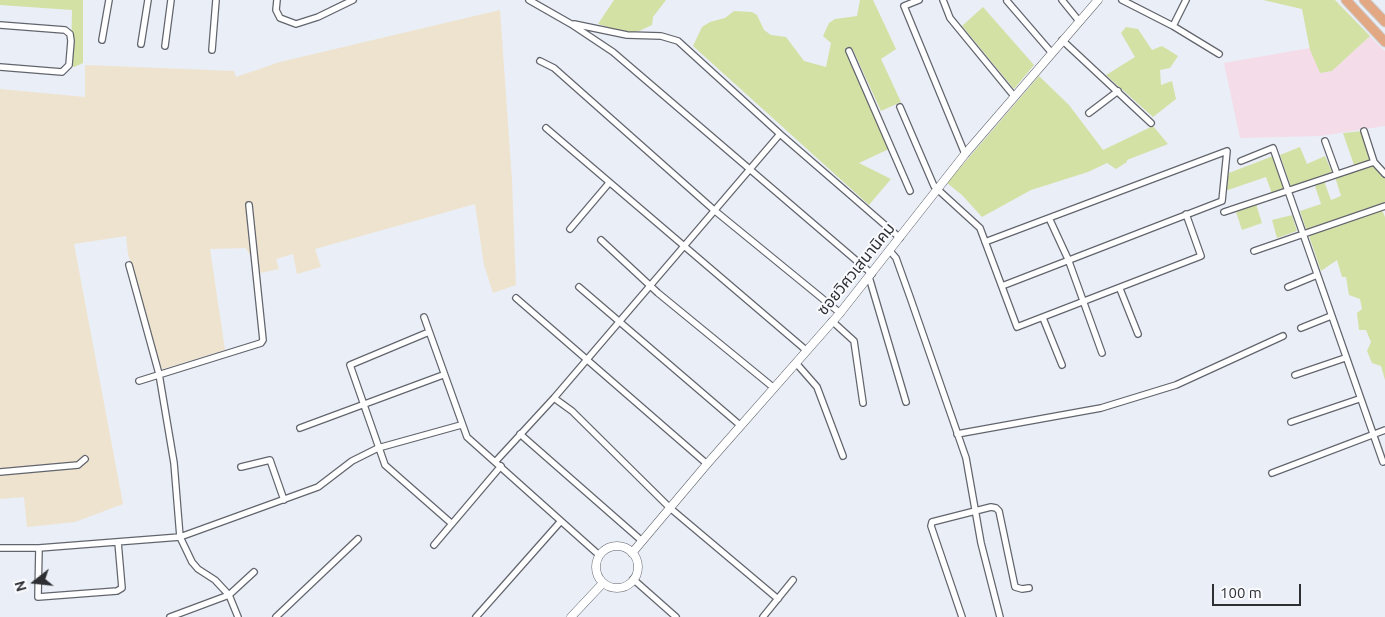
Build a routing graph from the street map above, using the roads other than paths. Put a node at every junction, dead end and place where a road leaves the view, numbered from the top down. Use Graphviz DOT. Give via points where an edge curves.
graph roads {
  1 [pos="109,0"];
  2 [pos="148,0"];
  3 [pos="171,0"];
  4 [pos="216,0"];
  5 [pos="277,0"];
  6 [pos="353,0"];
  7 [pos="529,0"];
  8 [pos="919,0"];
  9 [pos="943,0"];
  10 [pos="1062,0"];
  11 [pos="1098,0"];
  12 [pos="1122,0"];
  13 [pos="1186,0"];
  14 [pos="1346,0"];
  15 [pos="1364,0"];
  16 [pos="1007,1"];
  17 [pos="902,3"];
  18 [pos="1079,21"];
  19 [pos="1385,22"];
  20 [pos="571,24"];
  21 [pos="0,25"];
  22 [pos="1173,26"];
  23 [pos="102,40"];
  24 [pos="1062,40"];
  25 [pos="1385,42"];
  26 [pos="141,44"];
  27 [pos="165,46"];
  28 [pos="212,50"];
  29 [pos="849,51"];
  30 [pos="1051,52"];
  31 [pos="1218,54"];
  32 [pos="540,61"];
  33 [pos="0,67"];
  34 [pos="1118,91"];
  35 [pos="1014,96"];
  36 [pos="900,107"];
  37 [pos="1089,113"];
  38 [pos="1151,123"];
  39 [pos="546,128"];
  40 [pos="1364,131"];
  41 [pos="780,134"];
  42 [pos="1325,141"];
  43 [pos="966,154"];
  44 [pos="1241,161"];
  45 [pos="1374,162"];
  46 [pos="750,168"];
  47 [pos="1337,174"];
  48 [pos="1385,174"];
  49 [pos="608,183"];
  50 [pos="938,188"];
  51 [pos="910,191"];
  52 [pos="1287,191"];
  53 [pos="249,205"];
  54 [pos="1385,206"];
  55 [pos="714,210"];
  56 [pos="1224,212"];
  57 [pos="1186,214"];
  58 [pos="1049,218"];
  59 [pos="570,228"];
  60 [pos="1303,234"];
  61 [pos="900,238"];
  62 [pos="601,240"];
  63 [pos="985,242"];
  64 [pos="683,247"];
  65 [pos="890,251"];
  66 [pos="1254,251"];
  67 [pos="1068,259"];
  68 [pos="129,265"];
  69 [pos="1317,275"];
  70 [pos="870,276"];
  71 [pos="650,285"];
  72 [pos="1002,286"];
  73 [pos="579,287"];
  74 [pos="1288,288"];
  75 [pos="1120,289"];
  76 [pos="516,298"];
  77 [pos="1083,303"];
  78 [pos="840,313"];
  79 [pos="1331,316"];
  80 [pos="424,317"];
  81 [pos="1043,318"];
  82 [pos="832,321"];
  83 [pos="619,322"];
  84 [pos="1301,328"];
  85 [pos="429,332"];
  86 [pos="1138,334"];
  87 [pos="1283,336"];
  88 [pos="807,351"];
  89 [pos="1102,353"];
  90 [pos="1345,358"];
  91 [pos="587,359"];
  92 [pos="796,363"];
  93 [pos="1062,365"];
  94 [pos="160,374"];
  95 [pos="443,375"];
  96 [pos="1295,375"];
  97 [pos="139,381"];
  98 [pos="774,388"];
  99 [pos="554,398"];
  100 [pos="1359,399"];
  101 [pos="906,402"];
  102 [pos="863,403"];
  103 [pos="364,406"];
  104 [pos="1291,422"];
  105 [pos="461,425"];
  106 [pos="741,426"];
  107 [pos="300,428"];
  108 [pos="1385,430"];
  109 [pos="520,434"];
  110 [pos="957,434"];
  111 [pos="1372,435"];
  112 [pos="378,448"];
  113 [pos="843,456"];
  114 [pos="85,459"];
  115 [pos="496,461"];
  116 [pos="1383,462"];
  117 [pos="707,464"];
  118 [pos="501,466"];
  119 [pos="241,467"];
  120 [pos="0,472"];
  121 [pos="1272,473"];
  122 [pos="284,500"];
  123 [pos="670,508"];
  124 [pos="976,510"];
  125 [pos="561,521"];
  126 [pos="451,523"];
  127 [pos="180,537"];
  128 [pos="358,540"];
  129 [pos="642,541"];
  130 [pos="118,542"];
  131 [pos="434,545"];
  132 [pos="0,548"];
  133 [pos="39,548"];
  134 [pos="632,553"];
  135 [pos="599,555"];
  136 [pos="254,572"];
  137 [pos="634,579"];
  138 [pos="793,580"];
  139 [pos="603,583"];
  140 [pos="1029,588"];
  141 [pos="229,595"];
  142 [pos="778,599"];
  143 [pos="170,617"];
  144 [pos="238,617"];
  145 [pos="276,617"];
  146 [pos="476,617"];
  147 [pos="571,617"];
  148 [pos="676,617"];
  149 [pos="763,617"];
  150 [pos="962,617"];
  151 [pos="1000,617"];
  1 -- 23 [label="street"];
  2 -- 26 [label="street"];
  3 -- 27 [label="street"];
  4 -- 28 [label="street"];
  5 -- 6 [label="street" via="276,10 280,18 296,24 318,18"];
  7 -- 20 [label="street"];
  8 -- 17 [label="street"];
  9 -- 35 [label="street" via="950,18"];
  10 -- 18 [label="street"];
  11 -- 18 [label="street, ซอยวิศวเสนานิคม"];
  12 -- 22 [label="street"];
  13 -- 22 [label="street"];
  14 -- 25 [label="main road"];
  15 -- 19 [label="main road"];
  16 -- 30 [label="street"];
  17 -- 43 [label="street"];
  18 -- 24 [label="street, ซอยวิศวเสนานิคม"];
  20 -- 41 [label="street" via="678,41"];
  20 -- 46 [label="street" via="613,52"];
  21 -- 33 [label="street" via="65,30 71,41 69,66 62,72"];
  22 -- 31 [label="street"];
  24 -- 30 [label="street, ซอยวิศวเสนานิคม"];
  24 -- 34 [label="street"];
  29 -- 51 [label="street"];
  30 -- 35 [label="street, ซอยวิศวเสนานิคม"];
  32 -- 55 [label="street" via="554,68"];
  34 -- 37 [label="street"];
  34 -- 38 [label="street"];
  35 -- 43 [label="street, ซอยวิศวเสนานิคม"];
  36 -- 50 [label="street" via="932,182"];
  39 -- 49 [label="street"];
  40 -- 45 [label="street"];
  41 -- 46 [label="street"];
  41 -- 61 [label="street"];
  42 -- 47 [label="street"];
  43 -- 50 [label="street, ซอยวิศวเสนานิคม"];
  44 -- 52 [label="street" via="1273,148"];
  45 -- 47 [label="street"];
  45 -- 48 [label="street"];
  46 -- 55 [label="street"];
  46 -- 70 [label="street"];
  47 -- 52 [label="street"];
  49 -- 59 [label="street"];
  49 -- 64 [label="street"];
  50 -- 61 [label="street, ซอยวิศวเสนานิคม"];
  50 -- 63 [label="street" via="976,223"];
  52 -- 56 [label="street"];
  52 -- 60 [label="street"];
  53 -- 94 [label="street" via="263,340"];
  54 -- 60 [label="street"];
  55 -- 64 [label="street"];
  55 -- 78 [label="street"];
  57 -- 58 [label="street" via="1222,201 1227,151"];
  57 -- 67 [label="street"];
  57 -- 75 [label="street" via="1201,256"];
  58 -- 63 [label="street"];
  58 -- 67 [label="street"];
  60 -- 66 [label="street"];
  60 -- 69 [label="street"];
  61 -- 65 [label="street, ซอยวิศวเสนานิคม"];
  62 -- 71 [label="street"];
  63 -- 72 [label="street"];
  64 -- 71 [label="street"];
  64 -- 88 [label="street"];
  65 -- 70 [label="street, ซอยวิศวเสนานิคม"];
  65 -- 110 [label="street" via="896,258"];
  67 -- 72 [label="street"];
  67 -- 77 [label="street"];
  68 -- 94 [label="street"];
  69 -- 74 [label="street"];
  69 -- 79 [label="street"];
  70 -- 78 [label="street, ซอยวิศวเสนานิคม"];
  70 -- 101 [label="street"];
  71 -- 83 [label="street"];
  71 -- 98 [label="street"];
  72 -- 81 [label="street" via="1017,327"];
  73 -- 83 [label="street"];
  75 -- 77 [label="street"];
  75 -- 86 [label="street"];
  76 -- 91 [label="street"];
  77 -- 81 [label="street"];
  77 -- 89 [label="street"];
  78 -- 82 [label="street, ซอยวิศวเสนานิคม"];
  79 -- 84 [label="street"];
  79 -- 90 [label="street"];
  80 -- 85 [label="street"];
  81 -- 93 [label="street"];
  82 -- 88 [label="street, ซอยวิศวเสนานิคม"];
  82 -- 102 [label="street" via="854,341"];
  83 -- 91 [label="street"];
  83 -- 106 [label="street"];
  85 -- 95 [label="street"];
  85 -- 103 [label="street" via="351,364"];
  87 -- 110 [label="street" via="1176,385 1101,408"];
  88 -- 92 [label="street, ซอยวิศวเสนานิคม"];
  90 -- 96 [label="street"];
  90 -- 100 [label="street"];
  91 -- 99 [label="street"];
  91 -- 117 [label="street"];
  92 -- 98 [label="street, ซอยวิศวเสนานิคม"];
  92 -- 113 [label="street" via="817,387"];
  94 -- 97 [label="street"];
  94 -- 127 [label="street" via="174,463"];
  95 -- 103 [label="street"];
  95 -- 105 [label="street"];
  98 -- 106 [label="street, ซอยวิศวเสนานิคม"];
  99 -- 109 [label="street"];
  99 -- 123 [label="street" via="572,411"];
  100 -- 104 [label="street"];
  100 -- 111 [label="street"];
  103 -- 107 [label="street"];
  103 -- 112 [label="street"];
  105 -- 112 [label="street"];
  105 -- 115 [label="street" via="467,437"];
  106 -- 117 [label="street, ซอยวิศวเสนานิคม"];
  108 -- 111 [label="street"];
  109 -- 115 [label="street"];
  109 -- 129 [label="street"];
  110 -- 124 [label="street" via="966,458"];
  111 -- 116 [label="street"];
  111 -- 121 [label="street"];
  112 -- 122 [label="street" via="352,461 318,487"];
  112 -- 126 [label="street" via="390,472"];
  114 -- 120 [label="street" via="78,465"];
  115 -- 118 [label="street"];
  117 -- 123 [label="street, ซอยวิศวเสนานิคม"];
  118 -- 125 [label="street"];
  118 -- 126 [label="street"];
  119 -- 122 [label="street" via="270,460"];
  122 -- 127 [label="street"];
  123 -- 129 [label="street, ซอยวิศวเสนานิคม"];
  123 -- 142 [label="street"];
  124 -- 140 [label="street" via="991,507 998,510 1015,587"];
  124 -- 150 [label="street" via="932,522 931,526"];
  124 -- 151 [label="street"];
  125 -- 135 [label="street"];
  125 -- 146 [label="street"];
  126 -- 131 [label="street"];
  127 -- 130 [label="street"];
  127 -- 141 [label="street" via="192,562"];
  128 -- 145 [label="street"];
  129 -- 134 [label="street, ซอยวิศวเสนานิคม"];
  130 -- 133 [label="street"];
  130 -- 133 [label="street" via="122,588 38,597"];
  132 -- 133 [label="street"];
  134 -- 135 [label="street" via="615,546"];
  134 -- 137 [label="street" via="638,566"];
  135 -- 139 [label="street" via="596,573"];
  136 -- 141 [label="street"];
  137 -- 139 [label="street" via="616,588"];
  137 -- 148 [label="street"];
  138 -- 142 [label="street"];
  139 -- 147 [label="street"];
  141 -- 143 [label="street"];
  141 -- 144 [label="street"];
  142 -- 149 [label="street"];
}
